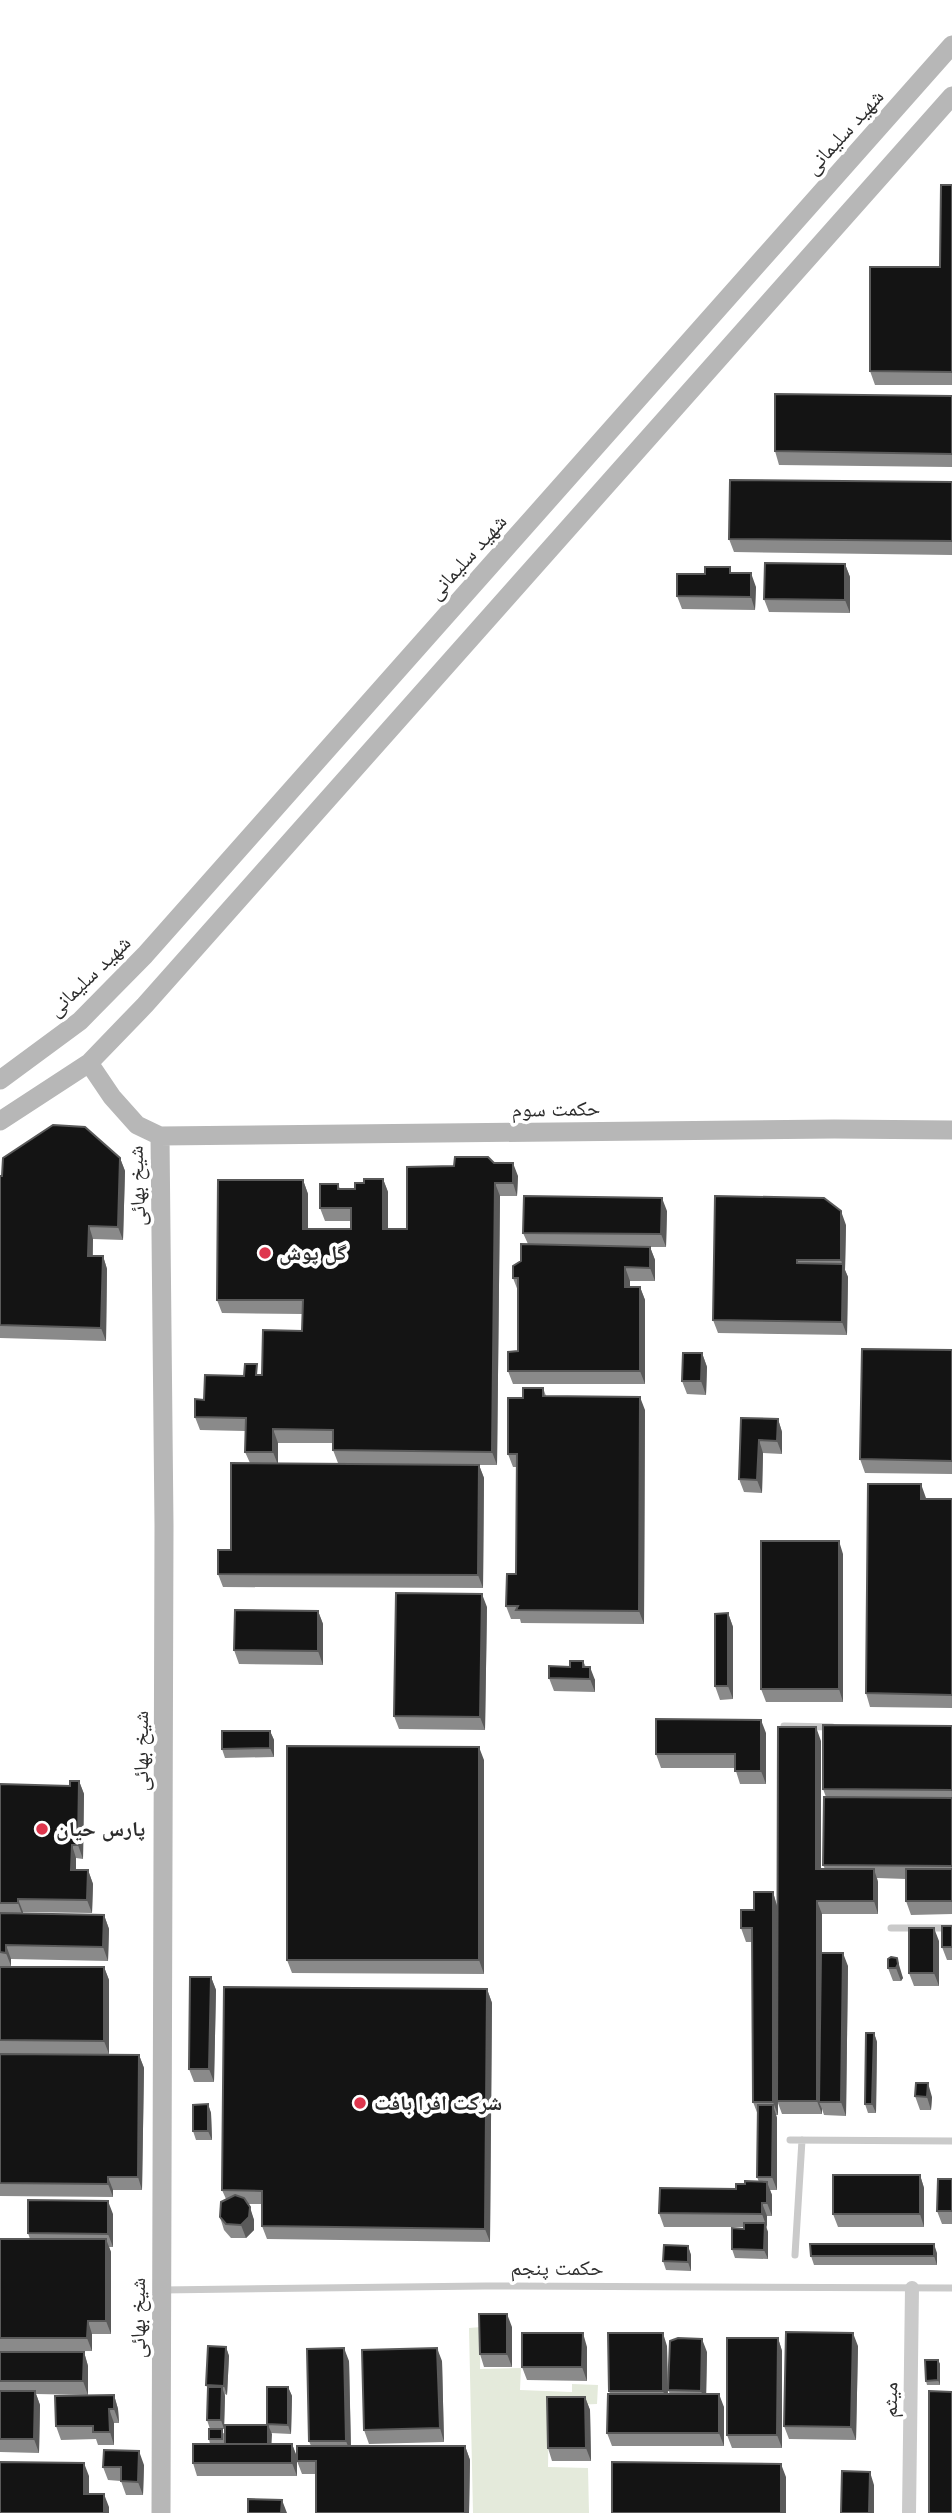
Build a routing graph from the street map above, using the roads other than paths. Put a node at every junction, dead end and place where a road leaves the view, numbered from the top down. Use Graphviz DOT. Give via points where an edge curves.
graph roads {
  1 [pos="952,45"];
  2 [pos="952,96"];
  3 [pos="89,1063"];
  4 [pos="0,1080"];
  5 [pos="0,1121"];
  6 [pos="952,1130"];
  7 [pos="160,1136"];
  8 [pos="784,1726"];
  9 [pos="840,1727"];
  10 [pos="891,1928"];
  11 [pos="952,1928"];
  12 [pos="790,2140"];
  13 [pos="802,2140"];
  14 [pos="952,2141"];
  15 [pos="796,2255"];
  16 [pos="912,2288"];
  17 [pos="952,2288"];
  18 [pos="161,2290"];
  19 [pos="161,2513"];
  20 [pos="909,2513"];
  1 -- 4 [label="main road, شهید سلیمانی" via="145,955 79,1021"];
  2 -- 3 [label="main road" via="155,995"];
  3 -- 5 [label="main road"];
  3 -- 7 [label="main road, شیخ بهائی" via="137,1125"];
  6 -- 7 [label="main road, حکمت سوم"];
  7 -- 18 [label="main road, شیخ بهائی" via="164,1526"];
  8 -- 9 [label="lane"];
  10 -- 11 [label="lane"];
  12 -- 13 [label="lane"];
  13 -- 14 [label="lane"];
  13 -- 15 [label="lane"];
  16 -- 17 [label="lane, حکمت پنجم"];
  16 -- 18 [label="lane, حکمت پنجم"];
  16 -- 20 [label="street, میثم"];
  18 -- 19 [label="main road, شیخ بهائی"];
}
